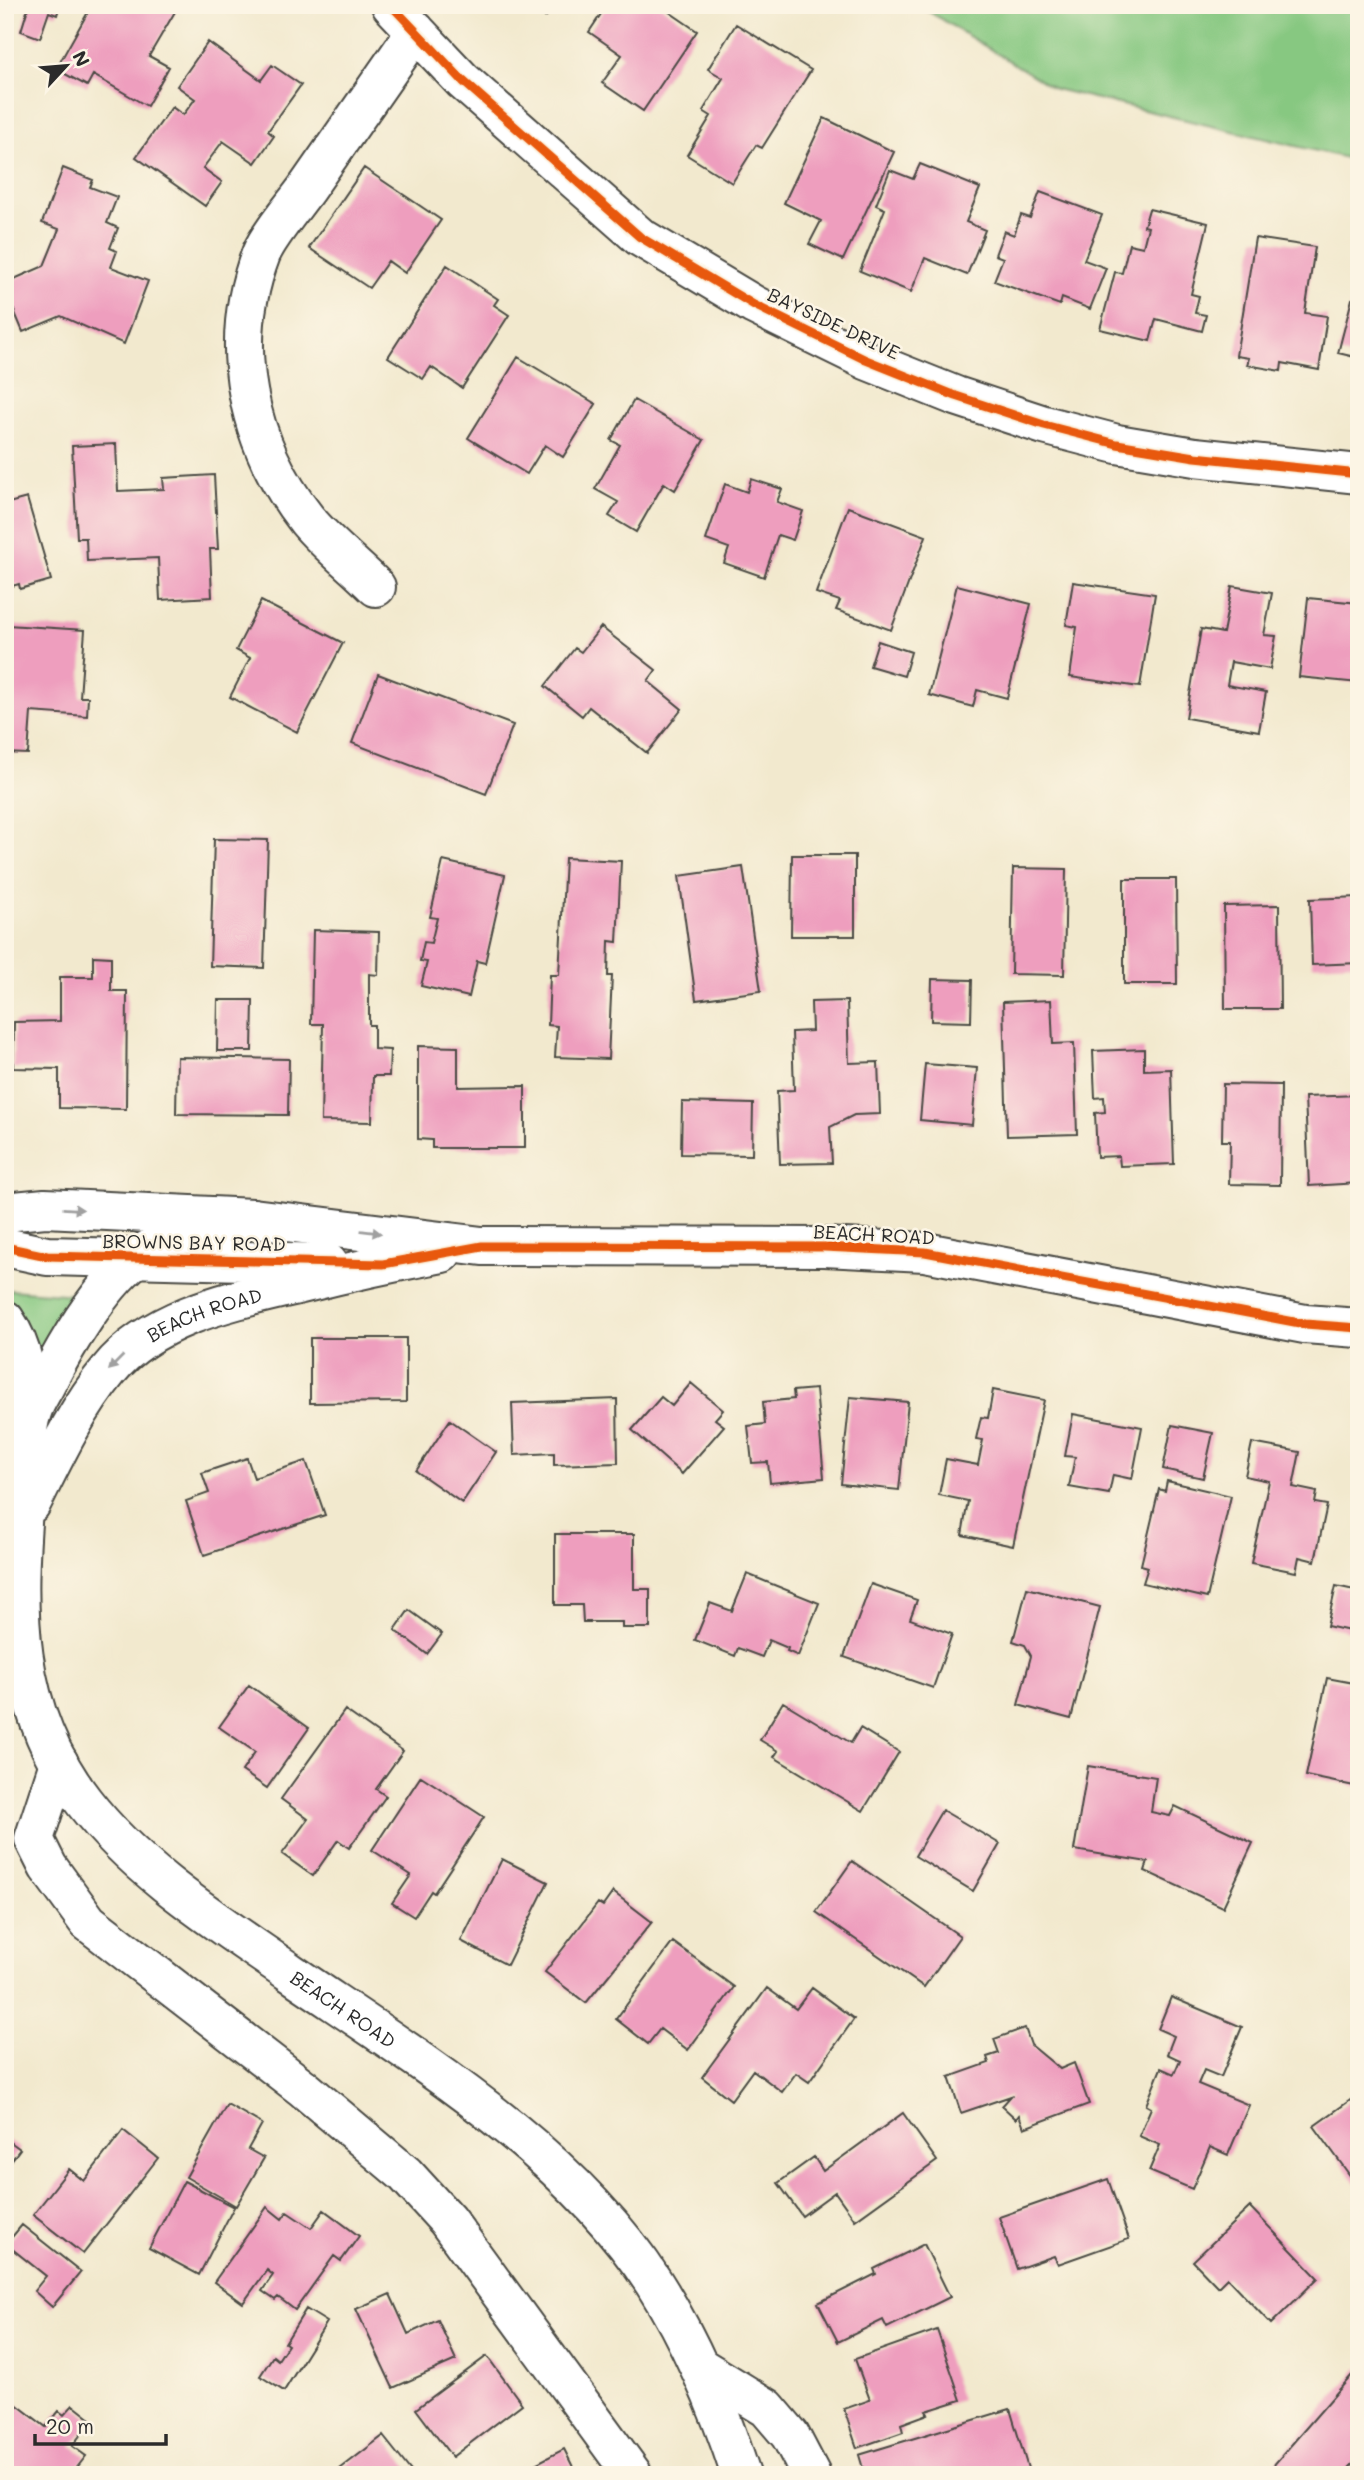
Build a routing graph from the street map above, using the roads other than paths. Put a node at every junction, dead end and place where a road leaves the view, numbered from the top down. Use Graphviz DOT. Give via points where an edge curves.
graph roads {
  1 [pos="404,18"];
  2 [pos="1359,474"];
  3 [pos="376,587"];
  4 [pos="5,1212"];
  5 [pos="253,1217"];
  6 [pos="482,1246"];
  7 [pos="5,1247"];
  8 [pos="134,1259"];
  9 [pos="383,1264"];
  10 [pos="5,1321"];
  11 [pos="1359,1328"];
  12 [pos="30,1415"];
  13 [pos="22,1521"];
  14 [pos="59,1763"];
  15 [pos="700,2367"];
  16 [pos="633,2475"];
  17 [pos="741,2475"];
  18 [pos="811,2475"];
  1 -- 2 [label="main road, BAYSIDE DRIVE" via="463,81 640,237 754,305 866,360 956,396 1117,444"];
  1 -- 3 [label="main road" via="262,252 243,330 246,388 269,455 308,521"];
  4 -- 5 [label="main road, BROWNS BAY ROAD, one-way" via="45,1208"];
  5 -- 6 [label="main road, BEACH ROAD, one-way"];
  5 -- 8 [label="main road" via="181,1235"];
  6 -- 9 [label="main road, BEACH ROAD"];
  6 -- 11 [label="main road, BEACH ROAD" via="824,1247 925,1252 1305,1324"];
  7 -- 8 [label="main road, BROWNS BAY ROAD" via="47,1256"];
  8 -- 9 [label="main road, BROWNS BAY ROAD"];
  8 -- 12 [label="main road, BEACH ROAD" via="104,1291 58,1361"];
  9 -- 13 [label="main road, BEACH ROAD, one-way" via="203,1311 149,1335 109,1369 88,1399"];
  10 -- 12 [label="main road" via="23,1357"];
  12 -- 13 [label="main road, BEACH ROAD"];
  13 -- 14 [label="main road, BEACH ROAD" via="21,1650 28,1688"];
  14 -- 15 [label="main road, BEACH ROAD" via="82,1800 144,1868 497,2118 577,2190 653,2282"];
  14 -- 16 [label="main road" via="34,1839 48,1867 88,1922 303,2088 405,2174 447,2220"];
  15 -- 17 [label="main road, BEACH ROAD"];
  15 -- 18 [label="main road" via="766,2408 790,2435"];
}
